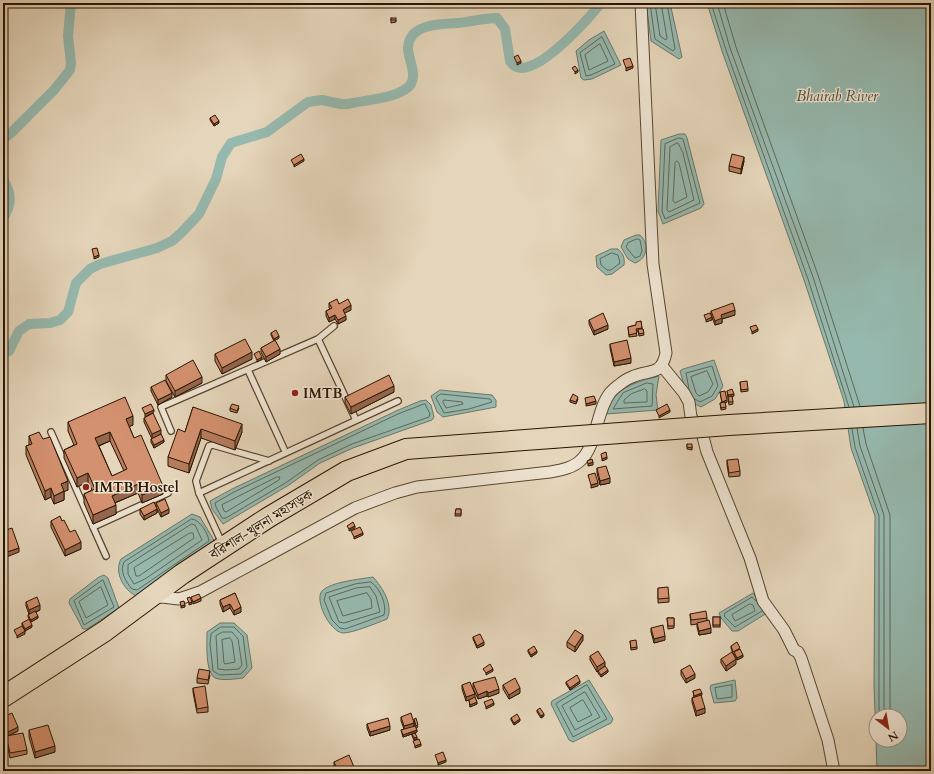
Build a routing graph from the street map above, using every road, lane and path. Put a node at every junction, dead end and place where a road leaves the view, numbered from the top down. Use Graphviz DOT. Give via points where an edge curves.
graph roads {
  1 [pos="641,3"];
  2 [pos="334,326"];
  3 [pos="318,339"];
  4 [pos="662,366"];
  5 [pos="248,370"];
  6 [pos="398,400"];
  7 [pos="931,413"];
  8 [pos="356,420"];
  9 [pos="51,432"];
  10 [pos="171,432"];
  11 [pos="284,449"];
  12 [pos="269,461"];
  13 [pos="168,493"];
  14 [pos="198,493"];
  15 [pos="93,527"];
  16 [pos="221,541"];
  17 [pos="106,556"];
  18 [pos="149,599"];
  19 [pos="3,697"];
  20 [pos="834,771"];
  1 -- 4 [label="street" via="653,264 666,353"];
  2 -- 3 [label="lane"];
  3 -- 5 [label="lane"];
  3 -- 8 [label="lane"];
  4 -- 18 [label="street" via="655,371 632,377 610,392 582,460 568,468 417,487 395,493 355,508 200,592 178,599"];
  4 -- 20 [label="street" via="689,402 691,417 702,433 707,452 750,558 763,601 801,658 828,740"];
  5 -- 10 [label="lane" via="161,407"];
  5 -- 11 [label="lane"];
  6 -- 8 [label="lane"];
  7 -- 18 [label="highway, বরিশাল-খুলনা মহাসড়ক, bridge" via="406,449 347,471 269,517 182,574"];
  8 -- 12 [label="lane"];
  9 -- 15 [label="lane"];
  12 -- 14 [label="lane"];
  12 -- 14 [label="lane" via="209,446 196,481"];
  13 -- 15 [label="lane"];
  14 -- 16 [label="lane"];
  15 -- 17 [label="lane"];
  18 -- 19 [label="highway, বরিশাল-খুলনা মহাসড়ক" via="106,631"];
}
